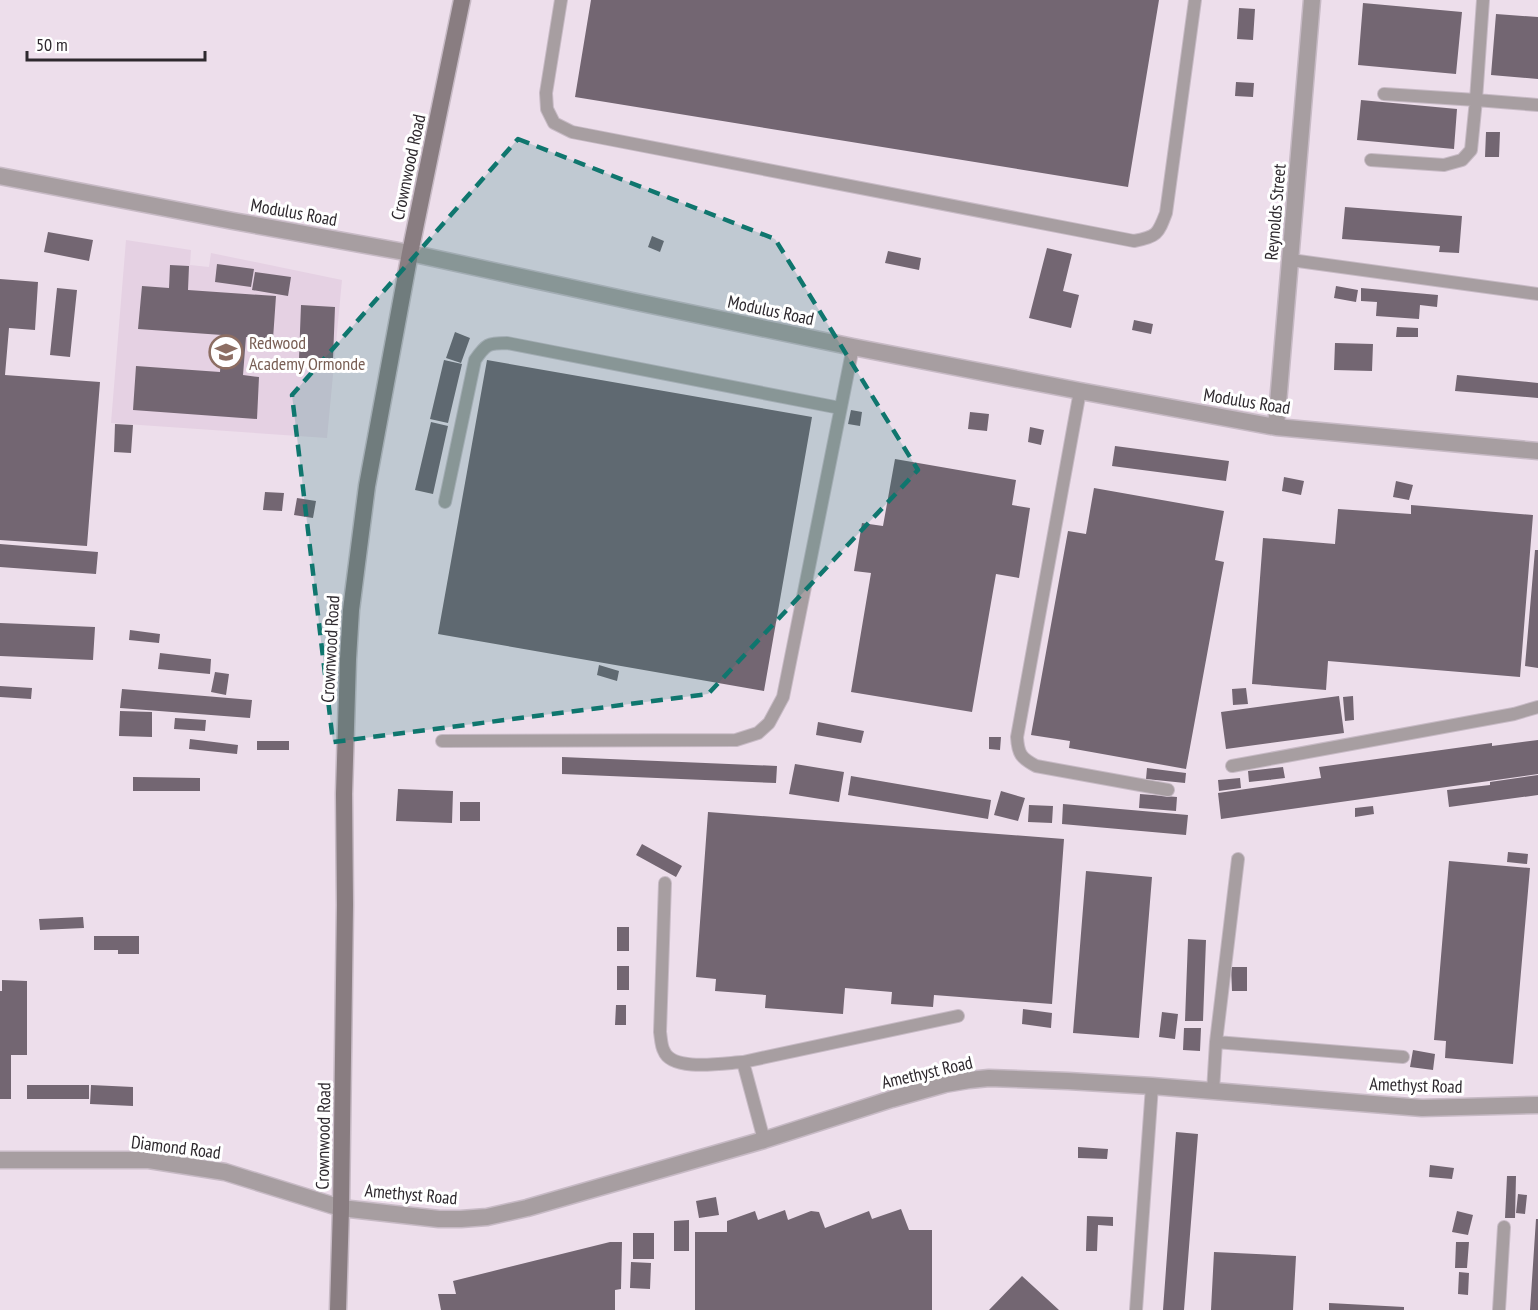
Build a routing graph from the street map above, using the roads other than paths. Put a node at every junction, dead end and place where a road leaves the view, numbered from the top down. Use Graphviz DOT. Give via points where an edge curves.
graph roads {
  1 [pos="462,0"];
  2 [pos="561,0"];
  3 [pos="1196,0"];
  4 [pos="1312,0"];
  5 [pos="1484,0"];
  6 [pos="1384,94"];
  7 [pos="1476,100"];
  8 [pos="1538,105"];
  9 [pos="1371,160"];
  10 [pos="0,176"];
  11 [pos="410,252"];
  12 [pos="1291,260"];
  13 [pos="1538,294"];
  14 [pos="853,347"];
  15 [pos="1080,391"];
  16 [pos="840,408"];
  17 [pos="1276,427"];
  18 [pos="1538,451"];
  19 [pos="445,502"];
  20 [pos="1538,707"];
  21 [pos="442,741"];
  22 [pos="1232,766"];
  23 [pos="1168,790"];
  24 [pos="1238,860"];
  25 [pos="665,883"];
  26 [pos="958,1016"];
  27 [pos="1216,1042"];
  28 [pos="1402,1057"];
  29 [pos="743,1062"];
  30 [pos="1152,1086"];
  31 [pos="1213,1091"];
  32 [pos="1538,1105"];
  33 [pos="764,1140"];
  34 [pos="0,1160"];
  35 [pos="341,1208"];
  36 [pos="1504,1227"];
  37 [pos="338,1310"];
  38 [pos="1136,1310"];
  39 [pos="1499,1310"];
  1 -- 11 [label="main road, Crownwood Road"];
  2 -- 3 [label="lane" via="546,93 547,109 554,123 572,132 1134,242 1150,238 1160,230 1166,213"];
  4 -- 12 [label="street, Reynolds Street"];
  5 -- 7 [label="lane"];
  6 -- 7 [label="lane"];
  7 -- 8 [label="lane"];
  7 -- 9 [label="lane" via="1471,150 1462,160 1444,165"];
  10 -- 11 [label="street, Modulus Road"];
  11 -- 14 [label="street, Modulus Road"];
  11 -- 35 [label="main road, Crownwood Road" via="367,486 351,609 344,794"];
  12 -- 13 [label="lane"];
  12 -- 17 [label="street, Reynolds Street"];
  14 -- 15 [label="street, Modulus Road"];
  14 -- 16 [label="lane"];
  15 -- 17 [label="street, Modulus Road"];
  15 -- 23 [label="lane" via="1017,750 1025,761 1036,766"];
  16 -- 19 [label="lane" via="492,343 475,360"];
  16 -- 21 [label="lane" via="783,697 769,723 758,733 736,740"];
  17 -- 18 [label="street, Modulus Road"];
  20 -- 22 [label="lane"];
  24 -- 27 [label="lane"];
  25 -- 29 [label="lane" via="660,1032 664,1053 685,1065"];
  26 -- 29 [label="lane"];
  27 -- 28 [label="lane"];
  27 -- 31 [label="lane"];
  29 -- 33 [label="lane"];
  30 -- 31 [label="street, Amethyst Road"];
  30 -- 33 [label="street, Amethyst Road" via="969,1080 892,1099"];
  30 -- 38 [label="lane"];
  31 -- 32 [label="street, Amethyst Road" via="1422,1108"];
  33 -- 35 [label="street, Amethyst Road" via="486,1217 439,1219"];
  34 -- 35 [label="street, Diamond Road" via="149,1160 225,1172"];
  35 -- 37 [label="main road, Crownwood Road"];
  36 -- 39 [label="lane"];
}
